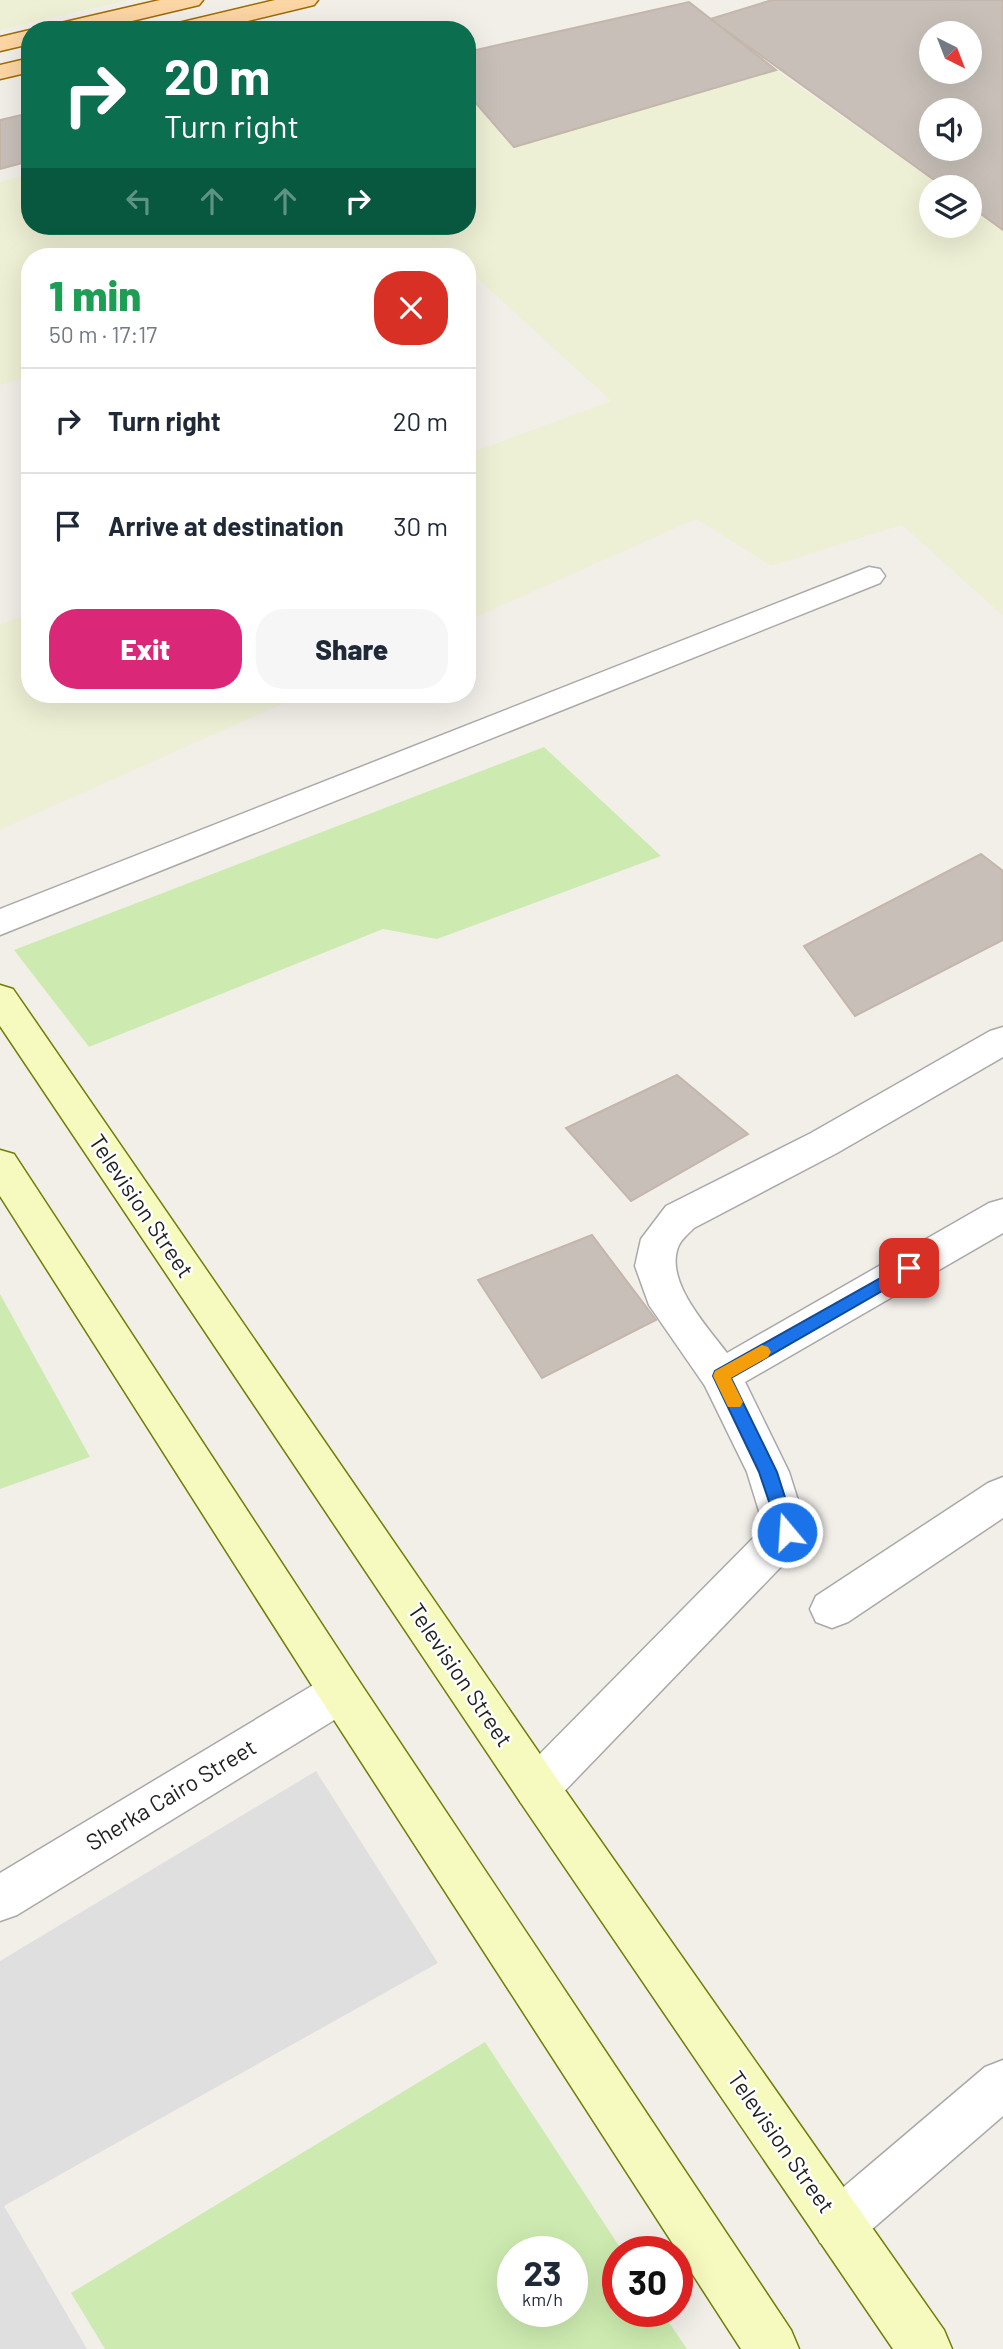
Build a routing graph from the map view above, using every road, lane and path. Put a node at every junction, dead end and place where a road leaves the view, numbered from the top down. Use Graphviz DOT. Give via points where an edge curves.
graph roads {
  1 [pos="191,0"];
  2 [pos="306,0"];
  3 [pos="100,21"];
  4 [pos="217,21"];
  5 [pos="21,39"];
  6 [pos="0,44"];
  7 [pos="21,67"];
  8 [pos="0,72"];
  9 [pos="869,576"];
  10 [pos="0,923"];
  11 [pos="0,998"];
  12 [pos="1003,1040"];
  13 [pos="0,1164"];
  14 [pos="1003,1214"];
  15 [pos="721,1376"];
  16 [pos="1003,1494"];
  17 [pos="832,1609"];
  18 [pos="341,1692"];
  19 [pos="537,1788"];
  20 [pos="0,1899"];
  21 [pos="1003,2084"];
  22 [pos="838,2225"];
  23 [pos="772,2349"];
  24 [pos="925,2349"];
  1 -- 3 [label="main road"];
  2 -- 4 [label="main road"];
  5 -- 6 [label="main road"];
  7 -- 8 [label="main road"];
  9 -- 10 [label="street"];
  11 -- 19 [label="main road, Television Street"];
  12 -- 15 [label="street" via="824,1143 680,1217 661,1239 655,1266 669,1305"];
  13 -- 18 [label="main road"];
  14 -- 15 [label="street"];
  15 -- 19 [label="street" via="768,1472 787,1532"];
  16 -- 17 [label="street"];
  18 -- 20 [label="street, Sherka Cairo Street"];
  18 -- 23 [label="main road"];
  19 -- 22 [label="main road, Television Street"];
  21 -- 22 [label="street"];
  22 -- 24 [label="main road, Television Street"];
}
